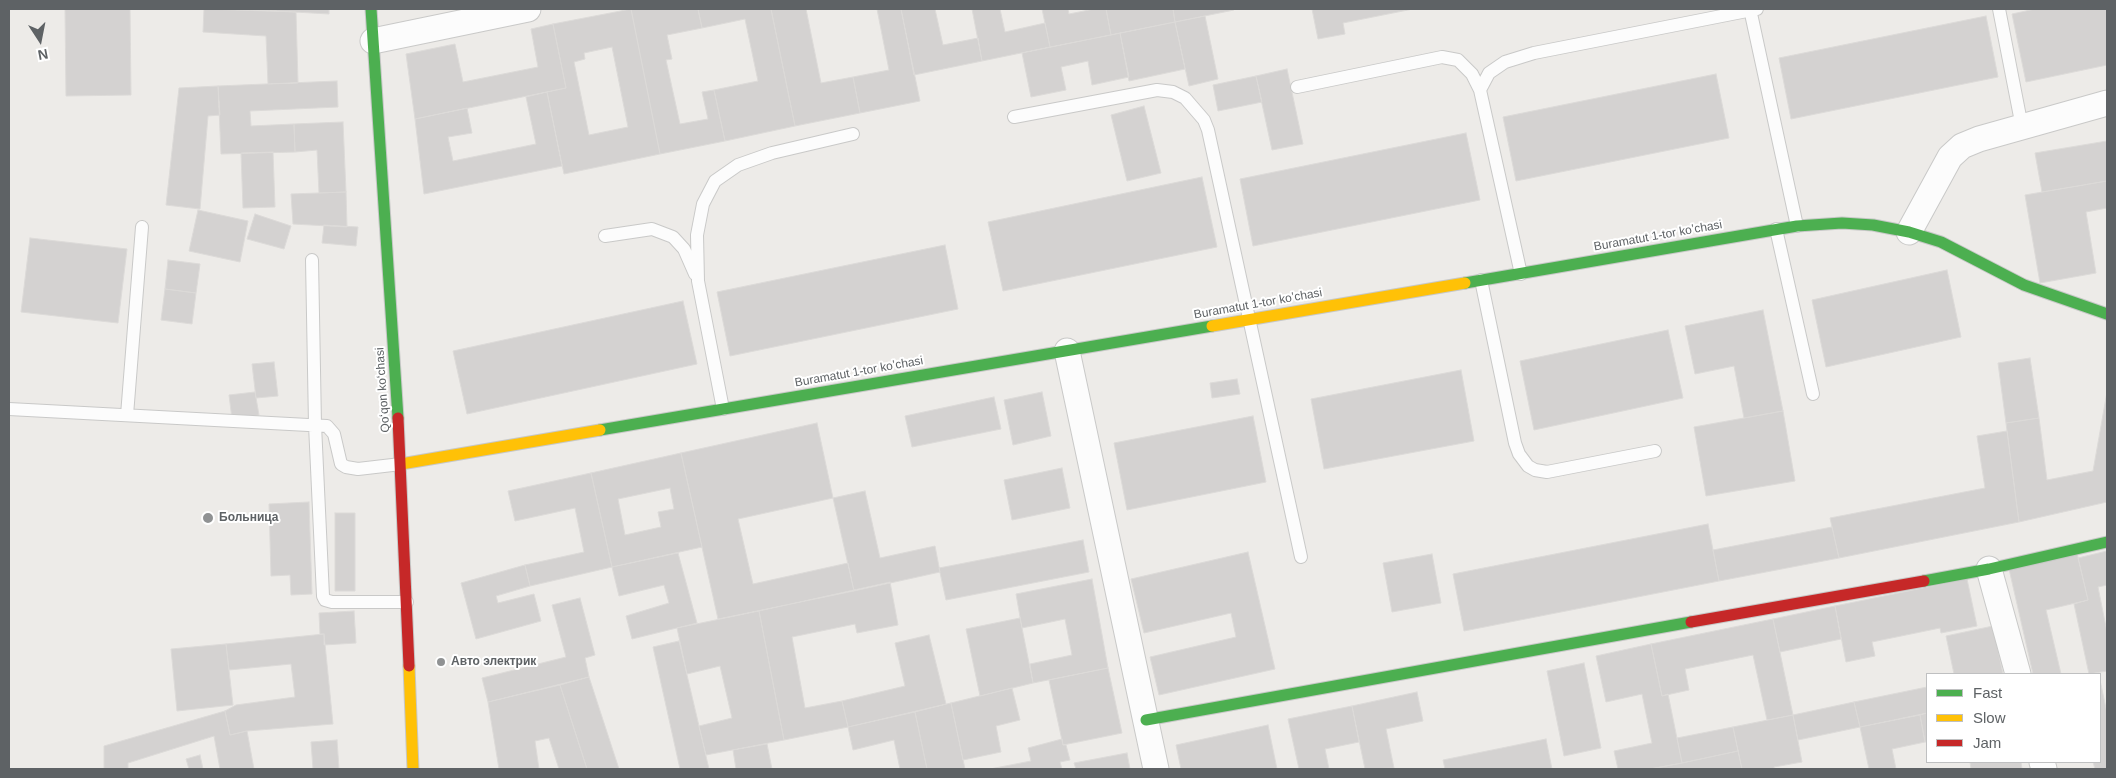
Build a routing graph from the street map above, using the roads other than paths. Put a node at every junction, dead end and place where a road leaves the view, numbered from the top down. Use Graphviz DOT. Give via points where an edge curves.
graph roads {
  1 [pos="371,9"];
  2 [pos="528,9"];
  3 [pos="1752,9"];
  4 [pos="1999,9"];
  5 [pos="374,41"];
  6 [pos="1296,87"];
  7 [pos="1480,90"];
  8 [pos="2107,103"];
  9 [pos="1014,117"];
  10 [pos="2022,127"];
  11 [pos="853,134"];
  12 [pos="1797,226"];
  13 [pos="142,227"];
  14 [pos="1776,229"];
  15 [pos="1909,232"];
  16 [pos="605,236"];
  17 [pos="312,260"];
  18 [pos="1521,274"];
  19 [pos="1481,280"];
  20 [pos="698,281"];
  21 [pos="2107,314"];
  22 [pos="1248,320"];
  23 [pos="1067,351"];
  24 [pos="1813,394"];
  25 [pos="9,409"];
  26 [pos="723,409"];
  27 [pos="127,415"];
  28 [pos="316,425"];
  29 [pos="1655,451"];
  30 [pos="401,464"];
  31 [pos="2107,542"];
  32 [pos="1301,557"];
  33 [pos="1989,569"];
  34 [pos="407,602"];
  35 [pos="2018,673"];
  36 [pos="1146,720"];
  37 [pos="413,769"];
  38 [pos="1156,769"];
  1 -- 5 [label="street, Qoʻqon koʻchasi"];
  2 -- 5 [label="street"];
  3 -- 7 [label="lane" via="1526,55 1505,62 1489,73"];
  3 -- 12 [label="lane"];
  4 -- 10 [label="lane"];
  5 -- 30 [label="street, Qoʻqon koʻchasi"];
  6 -- 7 [label="lane" via="1442,57 1458,60 1472,74"];
  7 -- 18 [label="lane"];
  8 -- 10 [label="street"];
  9 -- 22 [label="lane" via="1157,90 1185,98 1204,120 1208,130"];
  10 -- 15 [label="street" via="1962,146 1950,157"];
  11 -- 20 [label="lane" via="772,153 738,165 716,181 703,204 697,235"];
  12 -- 14 [label="street, Buramatut 1-tor koʼchasi"];
  12 -- 15 [label="street, Buramatut 1-tor koʼchasi" via="1873,225"];
  13 -- 27 [label="lane"];
  14 -- 18 [label="street, Buramatut 1-tor koʼchasi"];
  14 -- 24 [label="lane"];
  15 -- 21 [label="street, Buramatut 1-tor koʼchasi" via="1941,242 2024,285"];
  16 -- 20 [label="lane" via="652,230 673,237 684,249"];
  17 -- 28 [label="lane"];
  18 -- 19 [label="street, Buramatut 1-tor koʼchasi"];
  19 -- 22 [label="street, Buramatut 1-tor koʼchasi"];
  19 -- 29 [label="lane" via="1515,443 1528,466 1547,472"];
  20 -- 26 [label="lane"];
  22 -- 23 [label="street, Buramatut 1-tor koʼchasi"];
  22 -- 32 [label="lane"];
  23 -- 26 [label="street, Buramatut 1-tor koʼchasi"];
  23 -- 36 [label="street"];
  25 -- 27 [label="lane"];
  26 -- 30 [label="street, Buramatut 1-tor koʼchasi"];
  27 -- 28 [label="lane"];
  28 -- 30 [label="lane" via="327,426 334,434 338,457 346,467 358,469"];
  28 -- 34 [label="lane" via="321,590 325,600"];
  30 -- 34 [label="street, Qoʻqon koʻchasi"];
  31 -- 33 [label="street"];
  33 -- 35 [label="street"];
  33 -- 36 [label="street"];
  34 -- 37 [label="street, Qoʻqon koʻchasi"];
  36 -- 38 [label="street"];
}
